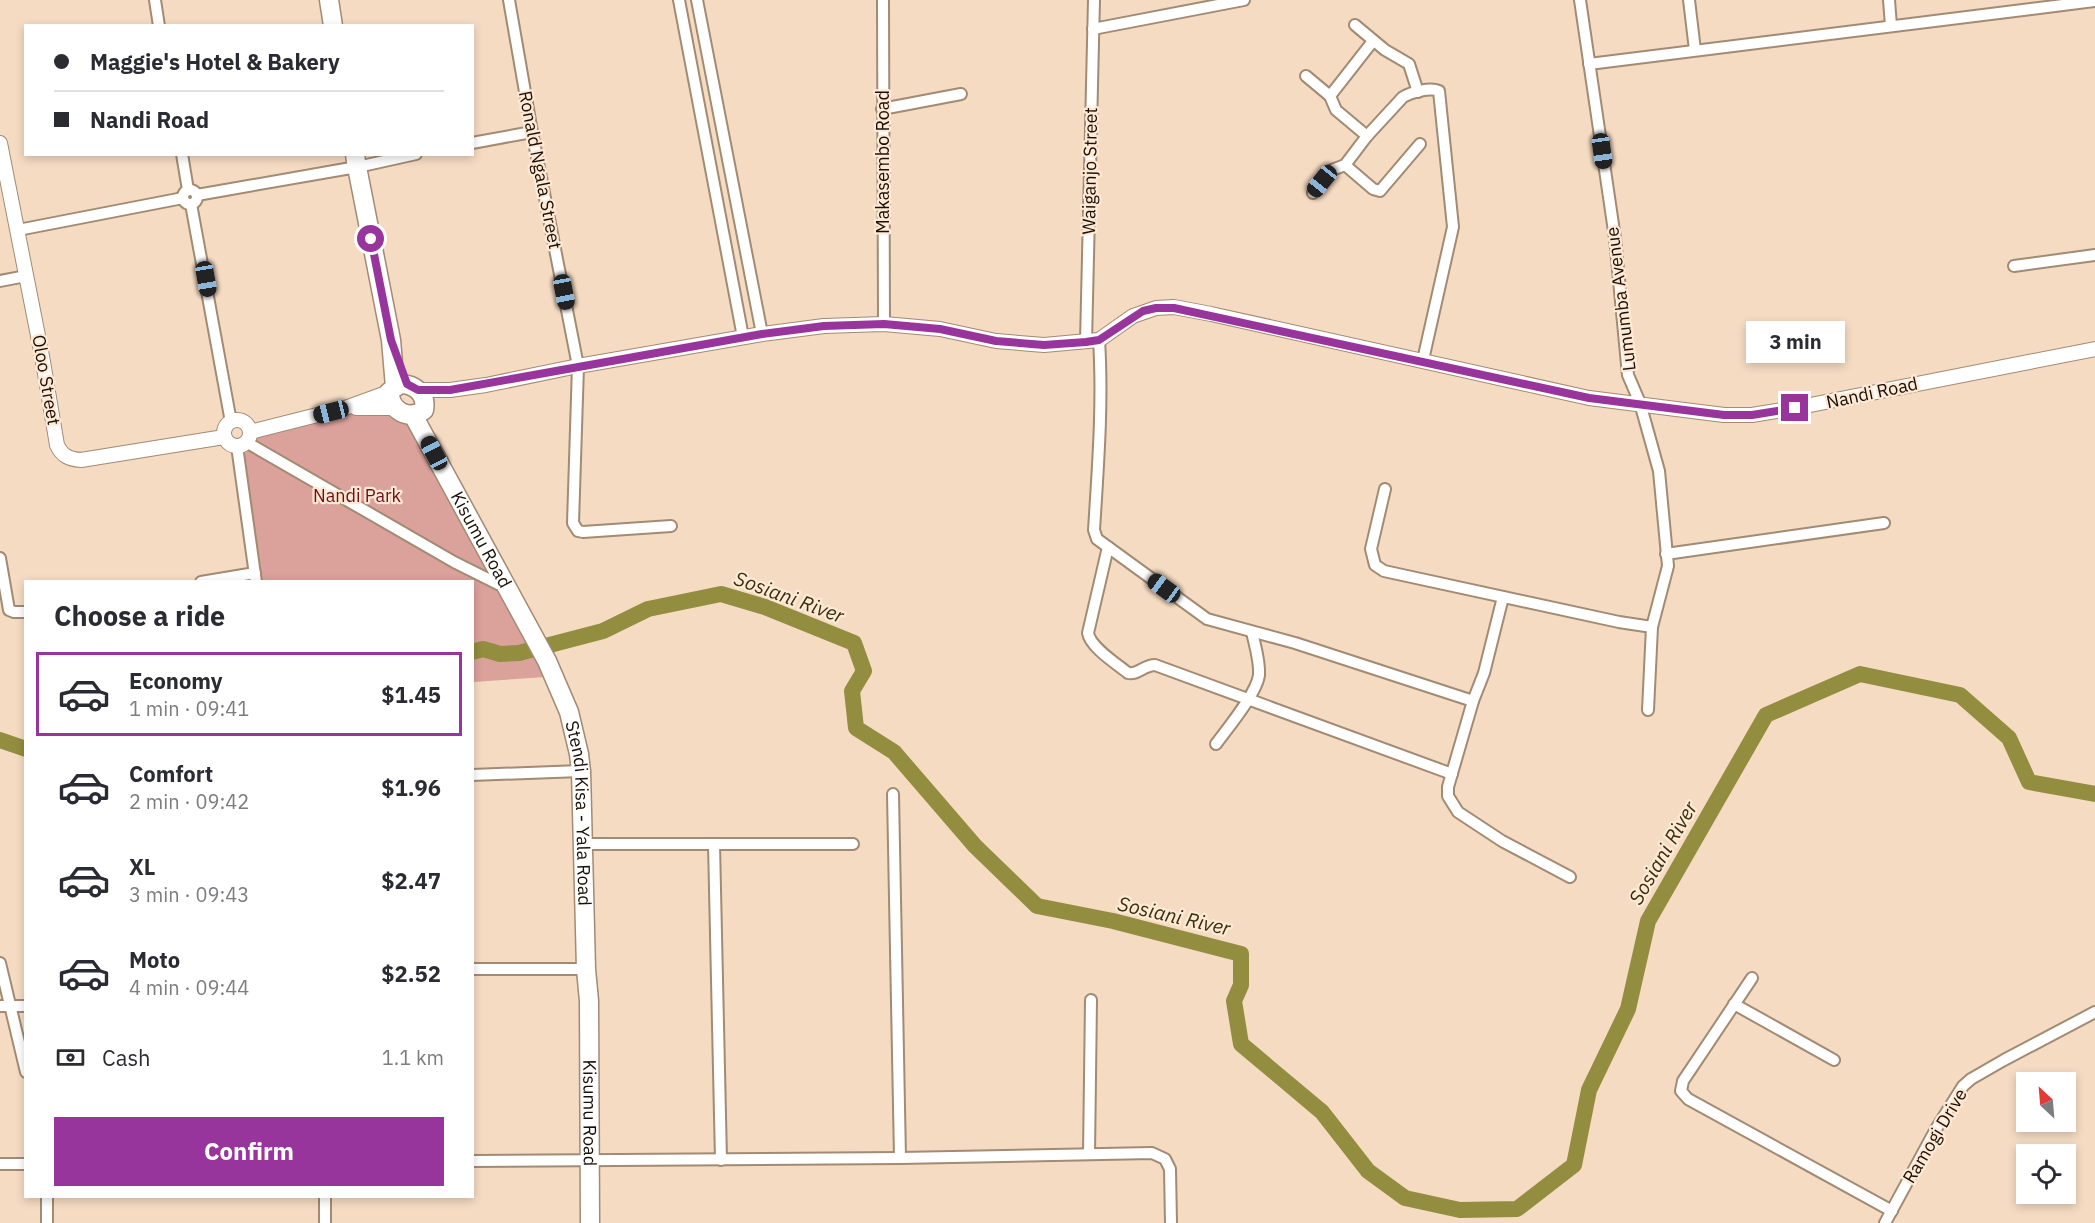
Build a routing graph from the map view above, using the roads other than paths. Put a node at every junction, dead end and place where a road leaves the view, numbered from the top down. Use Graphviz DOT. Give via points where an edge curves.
graph roads {
  1 [pos="155,0"];
  2 [pos="329,0"];
  3 [pos="509,0"];
  4 [pos="679,0"];
  5 [pos="698,0"];
  6 [pos="883,0"];
  7 [pos="1094,0"];
  8 [pos="1244,0"];
  9 [pos="1580,0"];
  10 [pos="1689,0"];
  11 [pos="1889,0"];
  12 [pos="2095,1"];
  13 [pos="159,24"];
  14 [pos="333,24"];
  15 [pos="1355,25"];
  16 [pos="1892,26"];
  17 [pos="1093,29"];
  18 [pos="1373,41"];
  19 [pos="1695,50"];
  20 [pos="1589,64"];
  21 [pos="1306,76"];
  22 [pos="1418,92"];
  23 [pos="962,94"];
  24 [pos="1330,96"];
  25 [pos="882,109"];
  26 [pos="532,132"];
  27 [pos="1367,136"];
  28 [pos="0,143"];
  29 [pos="474,143"];
  30 [pos="1419,144"];
  31 [pos="182,156"];
  32 [pos="404,156"];
  33 [pos="356,164"];
  34 [pos="1345,165"];
  35 [pos="4,187"];
  36 [pos="1313,193"];
  37 [pos="190,197"];
  38 [pos="18,230"];
  39 [pos="2095,255"];
  40 [pos="2014,266"];
  41 [pos="26,276"];
  42 [pos="0,281"];
  43 [pos="884,324"];
  44 [pos="762,334"];
  45 [pos="743,337"];
  46 [pos="1093,341"];
  47 [pos="2095,349"];
  48 [pos="1424,360"];
  49 [pos="578,366"];
  50 [pos="408,399"];
  51 [pos="1640,404"];
  52 [pos="231,422"];
  53 [pos="225,437"];
  54 [pos="244,440"];
  55 [pos="1385,489"];
  56 [pos="1884,523"];
  57 [pos="671,526"];
  58 [pos="1108,547"];
  59 [pos="1666,554"];
  60 [pos="0,558"];
  61 [pos="256,577"];
  62 [pos="223,580"];
  63 [pos="504,583"];
  64 [pos="1503,597"];
  65 [pos="24,612"];
  66 [pos="1652,627"];
  67 [pos="1252,632"];
  68 [pos="536,633"];
  69 [pos="550,660"];
  70 [pos="1248,699"];
  71 [pos="1473,701"];
  72 [pos="1648,710"];
  73 [pos="1216,744"];
  74 [pos="581,771"];
  75 [pos="1452,774"];
  76 [pos="474,775"];
  77 [pos="893,794"];
  78 [pos="590,844"];
  79 [pos="714,844"];
  80 [pos="853,844"];
  81 [pos="1570,877"];
  82 [pos="0,963"];
  83 [pos="474,969"];
  84 [pos="590,969"];
  85 [pos="1752,978"];
  86 [pos="1091,1000"];
  87 [pos="590,1001"];
  88 [pos="1734,1004"];
  89 [pos="24,1005"];
  90 [pos="5,1006"];
  91 [pos="2095,1012"];
  92 [pos="1834,1060"];
  93 [pos="24,1066"];
  94 [pos="1089,1154"];
  95 [pos="900,1158"];
  96 [pos="590,1160"];
  97 [pos="721,1160"];
  98 [pos="474,1161"];
  99 [pos="0,1164"];
  100 [pos="24,1164"];
  101 [pos="47,1198"];
  102 [pos="325,1198"];
  103 [pos="1892,1211"];
  104 [pos="47,1223"];
  105 [pos="325,1223"];
  106 [pos="590,1223"];
  107 [pos="1171,1223"];
  108 [pos="1885,1223"];
  1 -- 13 [label="street"];
  2 -- 14 [label="highway"];
  3 -- 26 [label="street, Ronald Ngala Street"];
  4 -- 45 [label="street"];
  5 -- 44 [label="street"];
  6 -- 25 [label="street, Makasembo Road"];
  7 -- 17 [label="street, Waiganjo Street"];
  8 -- 17 [label="street"];
  9 -- 20 [label="street, Lumumba Avenue"];
  10 -- 19 [label="street"];
  11 -- 16 [label="street"];
  12 -- 16 [label="street"];
  15 -- 18 [label="street"];
  16 -- 19 [label="street"];
  17 -- 46 [label="street, Waiganjo Street"];
  18 -- 22 [label="street" via="1409,64"];
  18 -- 24 [label="street"];
  19 -- 20 [label="street"];
  20 -- 51 [label="street, Lumumba Avenue" via="1615,238 1628,375"];
  21 -- 24 [label="street"];
  22 -- 27 [label="street" via="1403,97"];
  22 -- 48 [label="street" via="1439,91 1453,227"];
  23 -- 25 [label="street"];
  24 -- 27 [label="street" via="1336,110"];
  25 -- 43 [label="street, Makasembo Road"];
  26 -- 29 [label="street"];
  26 -- 49 [label="street, Ronald Ngala Street"];
  27 -- 34 [label="street"];
  28 -- 35 [label="street, Oloo Street"];
  30 -- 34 [label="street" via="1380,191"];
  31 -- 37 [label="street"];
  32 -- 33 [label="street"];
  33 -- 37 [label="street"];
  33 -- 50 [label="highway, Stendi Kisa - Yala Road" via="391,340"];
  34 -- 36 [label="street" via="1332,170"];
  35 -- 38 [label="street, Oloo Street"];
  37 -- 38 [label="street"];
  37 -- 52 [label="street"];
  38 -- 41 [label="street, Oloo Street"];
  39 -- 40 [label="street"];
  41 -- 42 [label="street"];
  41 -- 53 [label="street, Oloo Street" via="57,445 65,457 81,460"];
  43 -- 44 [label="street, Nandi Road"];
  43 -- 46 [label="street, Nandi Road" via="1044,345"];
  44 -- 45 [label="street, Nandi Road"];
  45 -- 49 [label="street, Nandi Road"];
  46 -- 48 [label="street, Nandi Road" via="1143,311 1174,308"];
  46 -- 58 [label="street, Waiganjo Street" via="1101,371 1094,530 1097,539"];
  47 -- 51 [label="street, Nandi Road" via="1752,415"];
  48 -- 51 [label="street, Nandi Road" via="1589,398"];
  49 -- 50 [label="street, Nandi Road"];
  49 -- 57 [label="street, Ronald Ngala Street" via="575,527 583,532"];
  50 -- 54 [label="street, Nandi Road" via="345,408"];
  50 -- 63 [label="highway, Kisumu Road"];
  50 -- 68 [label="highway, Stendi Kisa - Yala Road" via="501,558"];
  51 -- 59 [label="street, Lumumba Avenue" via="1659,471"];
  52 -- 53 [label="street"];
  52 -- 54 [label="street" via="244,422"];
  53 -- 54 [label="street" via="229,444"];
  54 -- 61 [label="street"];
  54 -- 63 [label="street" via="454,562 498,584"];
  55 -- 64 [label="street" via="1371,549 1376,565 1384,571"];
  56 -- 59 [label="street"];
  58 -- 67 [label="street" via="1202,616"];
  58 -- 70 [label="street" via="1089,633 1094,645 1128,673 1155,665"];
  59 -- 66 [label="street, Lumumba Avenue" via="1666,574"];
  60 -- 65 [label="street" via="9,610"];
  61 -- 62 [label="street"];
  63 -- 68 [label="highway, Kisumu Road"];
  64 -- 66 [label="street"];
  64 -- 71 [label="street"];
  66 -- 72 [label="street, Lumumba Avenue"];
  67 -- 70 [label="street" via="1258,679"];
  67 -- 71 [label="street"];
  68 -- 69 [label="highway, Stendi Kisa - Yala Road"];
  69 -- 74 [label="highway, Stendi Kisa - Yala Road" via="568,712"];
  69 -- 78 [label="highway" via="570,704 585,758"];
  70 -- 73 [label="street"];
  70 -- 75 [label="street"];
  71 -- 75 [label="street"];
  74 -- 76 [label="street"];
  74 -- 84 [label="highway, Stendi Kisa - Yala Road"];
  75 -- 81 [label="street" via="1448,796 1458,812"];
  77 -- 95 [label="street"];
  78 -- 79 [label="street"];
  78 -- 84 [label="highway"];
  79 -- 80 [label="street"];
  79 -- 97 [label="street"];
  82 -- 90 [label="street"];
  83 -- 84 [label="street"];
  84 -- 87 [label="highway, Stendi Kisa - Yala Road"];
  85 -- 88 [label="street"];
  86 -- 94 [label="street"];
  87 -- 96 [label="highway, Kisumu Road"];
  88 -- 92 [label="street"];
  88 -- 103 [label="street" via="1681,1091 1688,1100"];
  89 -- 90 [label="street"];
  90 -- 93 [label="street"];
  91 -- 103 [label="street, Ramogi Drive" via="1971,1079 1936,1129"];
  94 -- 95 [label="street"];
  94 -- 107 [label="street" via="1152,1154 1165,1160 1170,1169"];
  95 -- 97 [label="street"];
  96 -- 97 [label="street"];
  96 -- 98 [label="street"];
  96 -- 106 [label="highway, Kisumu Road"];
  99 -- 100 [label="street"];
  101 -- 104 [label="street"];
  102 -- 105 [label="street"];
  103 -- 108 [label="street, Ramogi Drive"];
}
